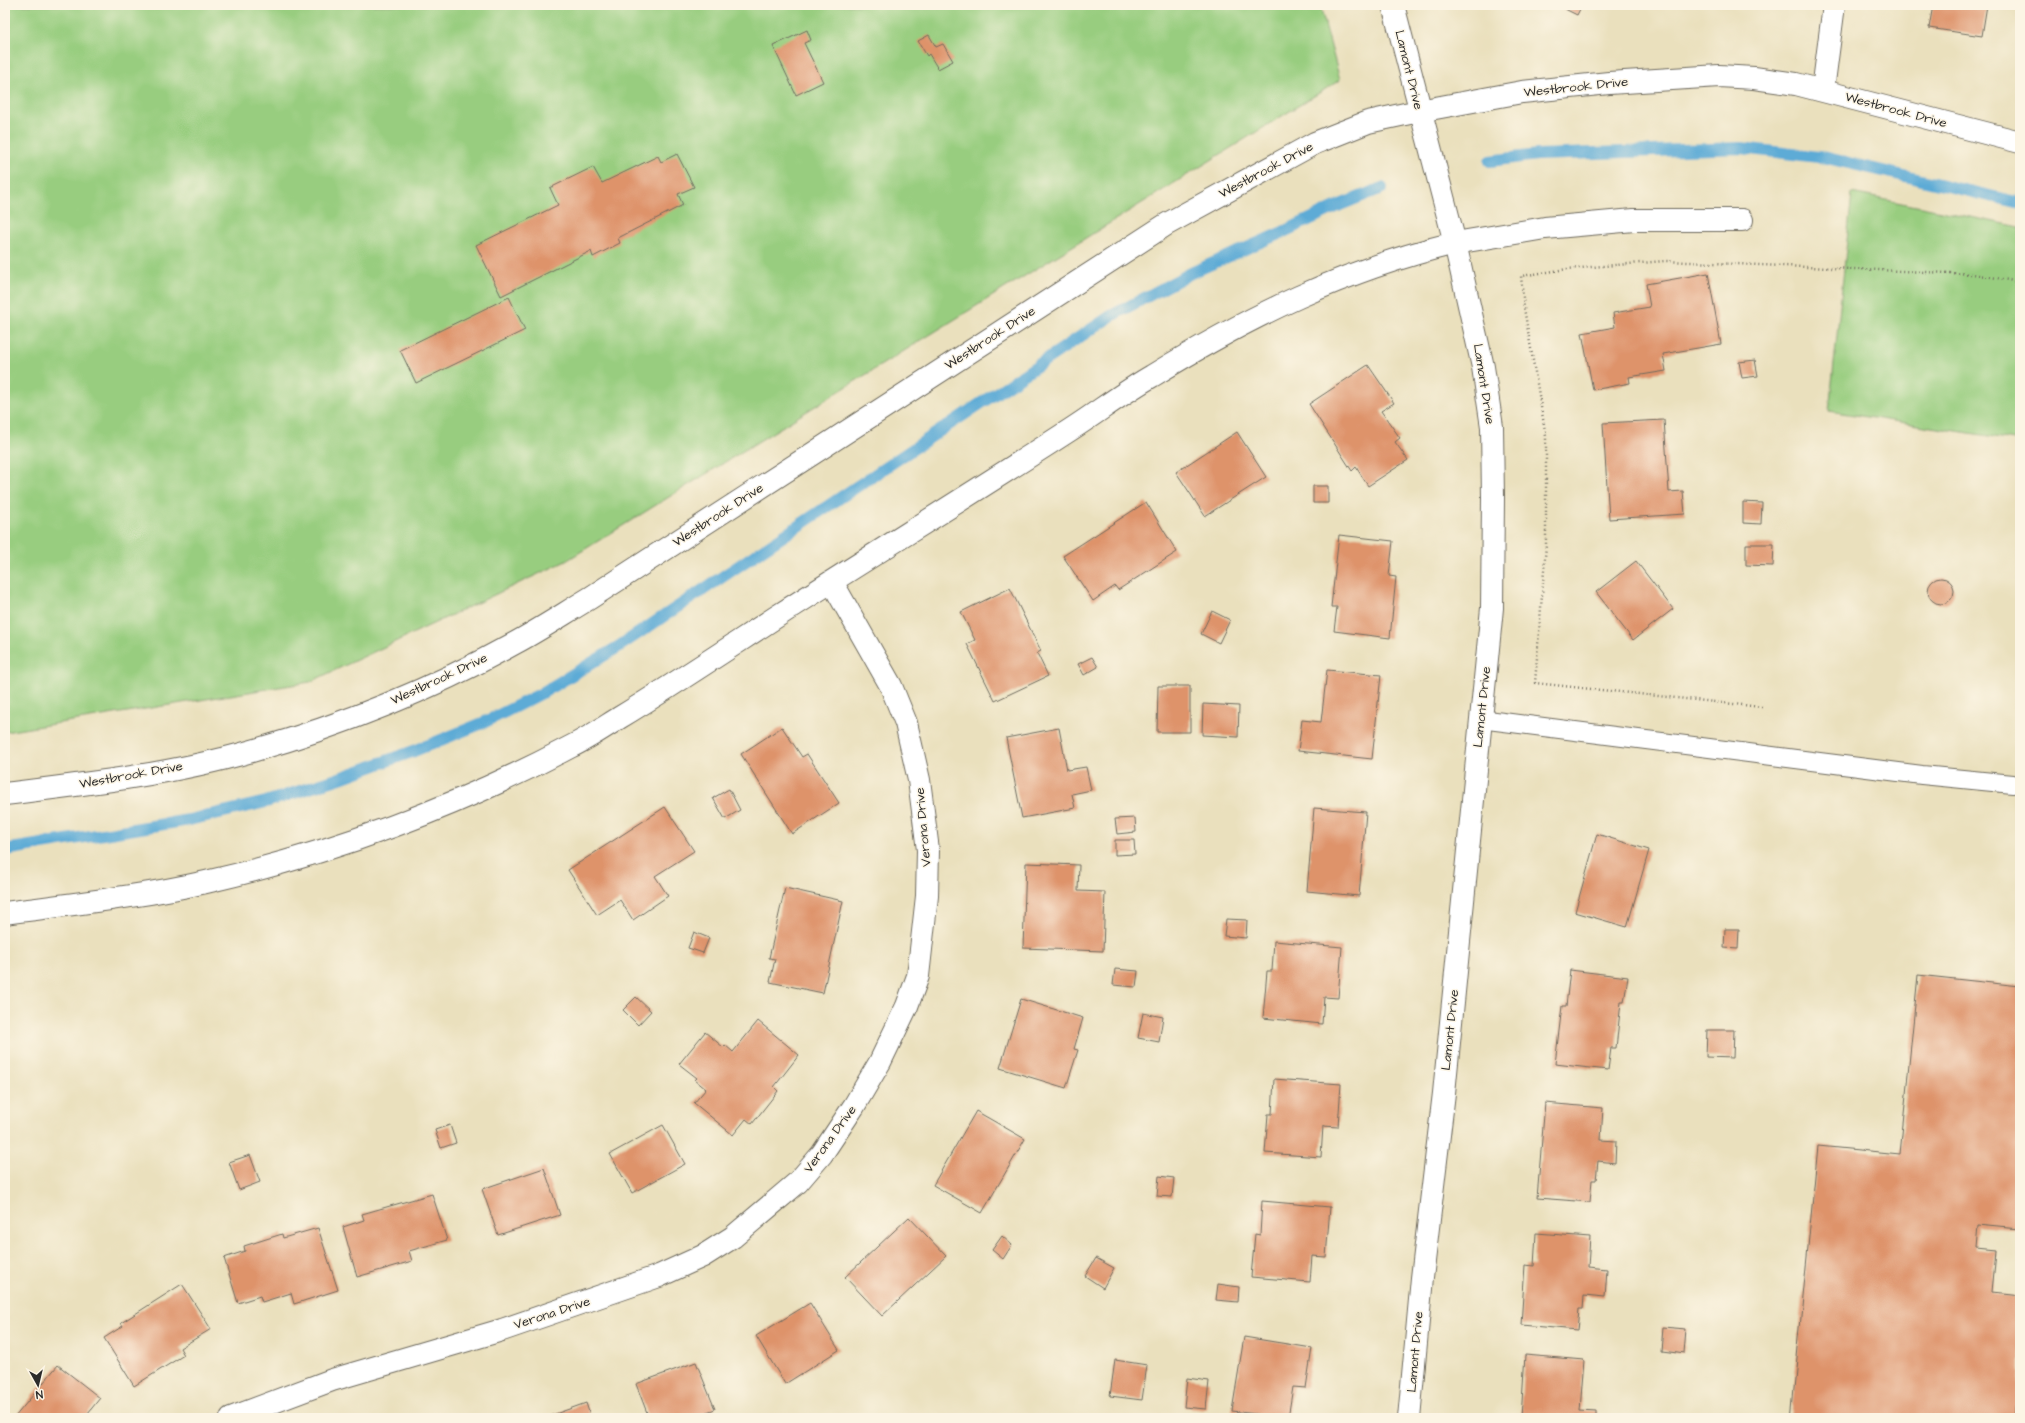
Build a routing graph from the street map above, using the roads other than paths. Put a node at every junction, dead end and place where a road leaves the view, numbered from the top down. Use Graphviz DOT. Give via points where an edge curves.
graph roads {
  1 [pos="1393,5"];
  2 [pos="1834,5"];
  3 [pos="1823,90"];
  4 [pos="1419,111"];
  5 [pos="2020,142"];
  6 [pos="1742,220"];
  7 [pos="1455,243"];
  8 [pos="832,582"];
  9 [pos="1480,719"];
  10 [pos="2013,784"];
  11 [pos="5,794"];
  12 [pos="5,913"];
  13 [pos="231,1418"];
  14 [pos="1409,1418"];
  1 -- 4 [label="street, Lamont Drive"];
  2 -- 3 [label="street"];
  3 -- 4 [label="street, Westbrook Drive" via="1761,79 1719,76 1522,92"];
  3 -- 5 [label="street, Westbrook Drive"];
  4 -- 7 [label="street, Lamont Drive"];
  4 -- 11 [label="street, Westbrook Drive" via="1368,122 1315,143 1167,224 590,598 515,643 461,670 392,702 316,731 250,751 178,768"];
  6 -- 7 [label="street" via="1634,220 1545,228"];
  7 -- 8 [label="street" via="1411,253 1365,268 1306,292 1221,335 1148,378"];
  7 -- 9 [label="street, Lamont Drive" via="1483,367 1492,427 1492,608"];
  8 -- 12 [label="street" via="572,747 438,808 362,838 284,863 210,881"];
  8 -- 13 [label="street, Verona Drive" via="891,686 906,723 919,780 928,850 927,896 918,976 907,1006 880,1062 822,1154 798,1182 733,1237 703,1256 614,1292 502,1330 332,1380 249,1409"];
  9 -- 10 [label="lane" via="1922,775"];
  9 -- 14 [label="street, Lamont Drive"];
}
